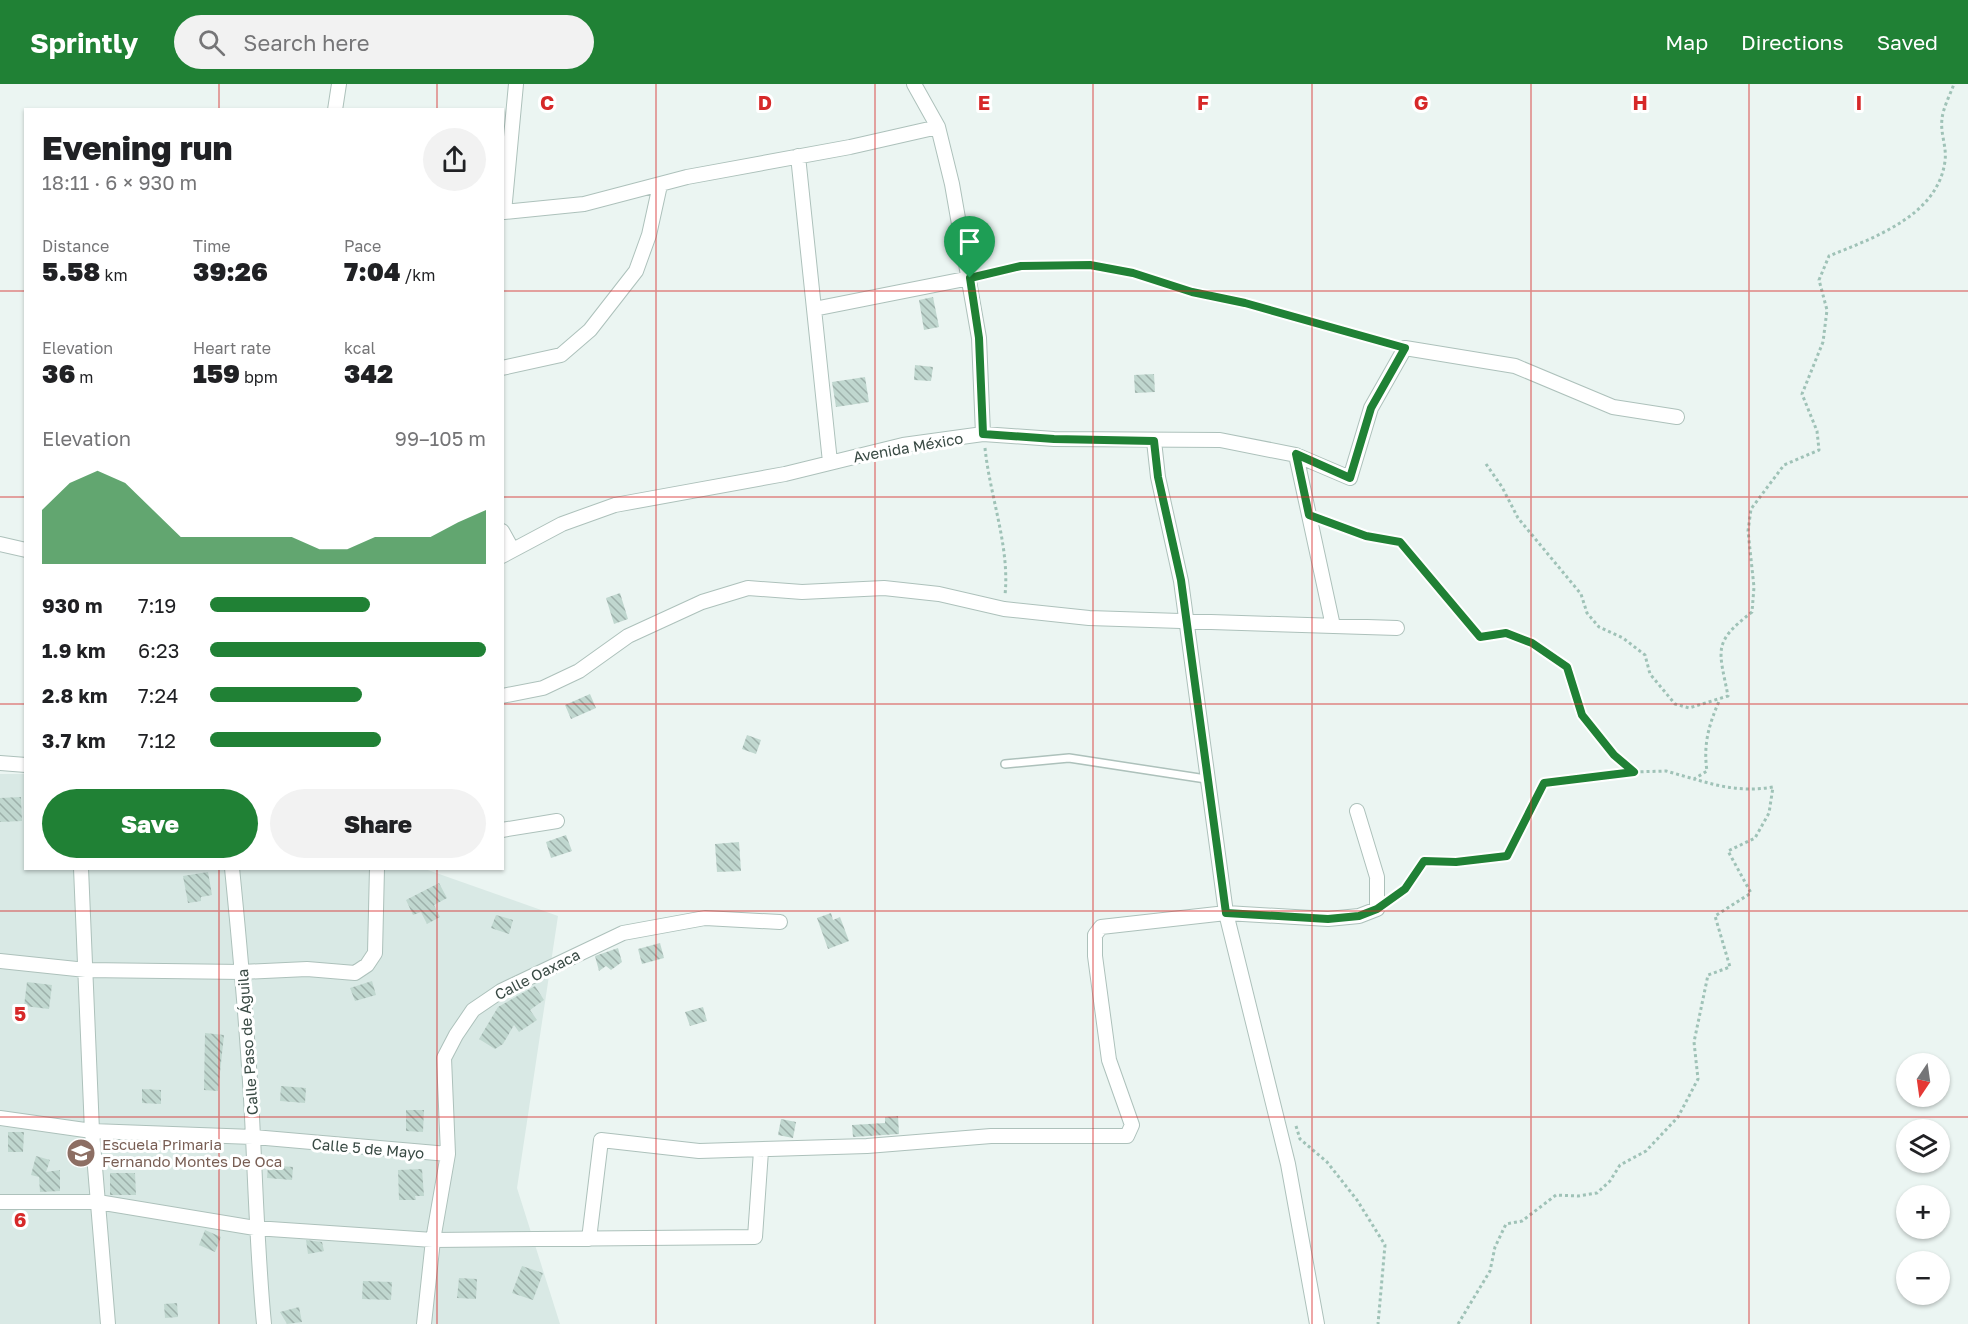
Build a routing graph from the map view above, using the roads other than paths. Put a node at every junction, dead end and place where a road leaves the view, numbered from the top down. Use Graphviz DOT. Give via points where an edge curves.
graph roads {
  1 [pos="339,84"];
  2 [pos="516,84"];
  3 [pos="914,84"];
  4 [pos="335,108"];
  5 [pos="938,127"];
  6 [pos="798,156"];
  7 [pos="660,185"];
  8 [pos="504,212"];
  9 [pos="970,278"];
  10 [pos="814,309"];
  11 [pos="504,368"];
  12 [pos="1677,417"];
  13 [pos="983,434"];
  14 [pos="1154,441"];
  15 [pos="1296,454"];
  16 [pos="830,462"];
  17 [pos="0,544"];
  18 [pos="24,550"];
  19 [pos="507,553"];
  20 [pos="1186,622"];
  21 [pos="1334,626"];
  22 [pos="1397,628"];
  23 [pos="504,696"];
  24 [pos="0,763"];
  25 [pos="1005,764"];
  26 [pos="24,765"];
  27 [pos="1206,779"];
  28 [pos="1357,811"];
  29 [pos="557,821"];
  30 [pos="504,830"];
  31 [pos="81,870"];
  32 [pos="232,870"];
  33 [pos="377,870"];
  34 [pos="1226,913"];
  35 [pos="780,922"];
  36 [pos="0,961"];
  37 [pos="87,970"];
  38 [pos="242,972"];
  39 [pos="0,1118"];
  40 [pos="92,1131"];
  41 [pos="254,1137"];
  42 [pos="761,1151"];
  43 [pos="448,1154"];
  44 [pos="0,1202"];
  45 [pos="98,1202"];
  46 [pos="255,1228"];
  47 [pos="589,1239"];
  48 [pos="433,1240"];
  49 [pos="108,1324"];
  50 [pos="264,1324"];
  51 [pos="424,1324"];
  52 [pos="1317,1324"];
  1 -- 4 [label="street"];
  2 -- 8 [label="street"];
  3 -- 5 [label="street"];
  5 -- 6 [label="street"];
  5 -- 9 [label="street"];
  6 -- 7 [label="street"];
  6 -- 10 [label="street"];
  7 -- 8 [label="street" via="584,204"];
  7 -- 11 [label="street" via="650,235 636,270 590,330 561,355"];
  9 -- 10 [label="street"];
  9 -- 13 [label="street" via="979,338"];
  10 -- 16 [label="street"];
  12 -- 15 [label="street, Avenida México" via="1613,407 1515,366 1405,348 1371,408 1350,478"];
  13 -- 14 [label="street, Avenida México"];
  13 -- 16 [label="street, Avenida México" via="903,445"];
  14 -- 15 [label="street, Avenida México" via="1220,440"];
  14 -- 20 [label="street"];
  15 -- 21 [label="street"];
  16 -- 19 [label="street, Avenida México" via="615,505 562,524"];
  17 -- 18 [label="street"];
  20 -- 21 [label="street"];
  20 -- 23 [label="street" via="1004,609 939,594 884,588 802,592 748,588 702,602 628,636 579,671 543,687"];
  20 -- 27 [label="street"];
  21 -- 22 [label="street"];
  24 -- 26 [label="street"];
  25 -- 27 [label="lane" via="1070,758"];
  27 -- 34 [label="street"];
  28 -- 34 [label="street" via="1377,877 1377,909 1359,916 1328,919"];
  29 -- 30 [label="street"];
  31 -- 37 [label="street"];
  32 -- 38 [label="street, Calle Paso de Águila"];
  33 -- 38 [label="street" via="375,953 368,965 355,973 307,969"];
  34 -- 42 [label="street" via="1101,927 1095,935 1109,1060 1132,1125 1127,1136 991,1136"];
  34 -- 52 [label="street" via="1288,1164"];
  35 -- 43 [label="street, Calle Oaxaca" via="705,918 623,933 501,991 473,1010 444,1058"];
  36 -- 37 [label="street"];
  37 -- 38 [label="street"];
  37 -- 40 [label="street"];
  38 -- 41 [label="street, Calle Paso de Águila"];
  39 -- 40 [label="street, Calle 5 de Mayo"];
  40 -- 41 [label="street, Calle 5 de Mayo"];
  40 -- 45 [label="street"];
  41 -- 43 [label="street, Calle 5 de Mayo"];
  41 -- 46 [label="street, Calle Paso de Águila"];
  42 -- 47 [label="street" via="755,1237"];
  42 -- 47 [label="street" via="699,1151 601,1140"];
  43 -- 48 [label="street, Calle Oaxaca"];
  44 -- 45 [label="street"];
  45 -- 46 [label="street"];
  45 -- 49 [label="street"];
  46 -- 48 [label="street"];
  46 -- 50 [label="street, Calle Paso de Águila"];
  47 -- 48 [label="street"];
  48 -- 51 [label="street, Calle Oaxaca"];
}
